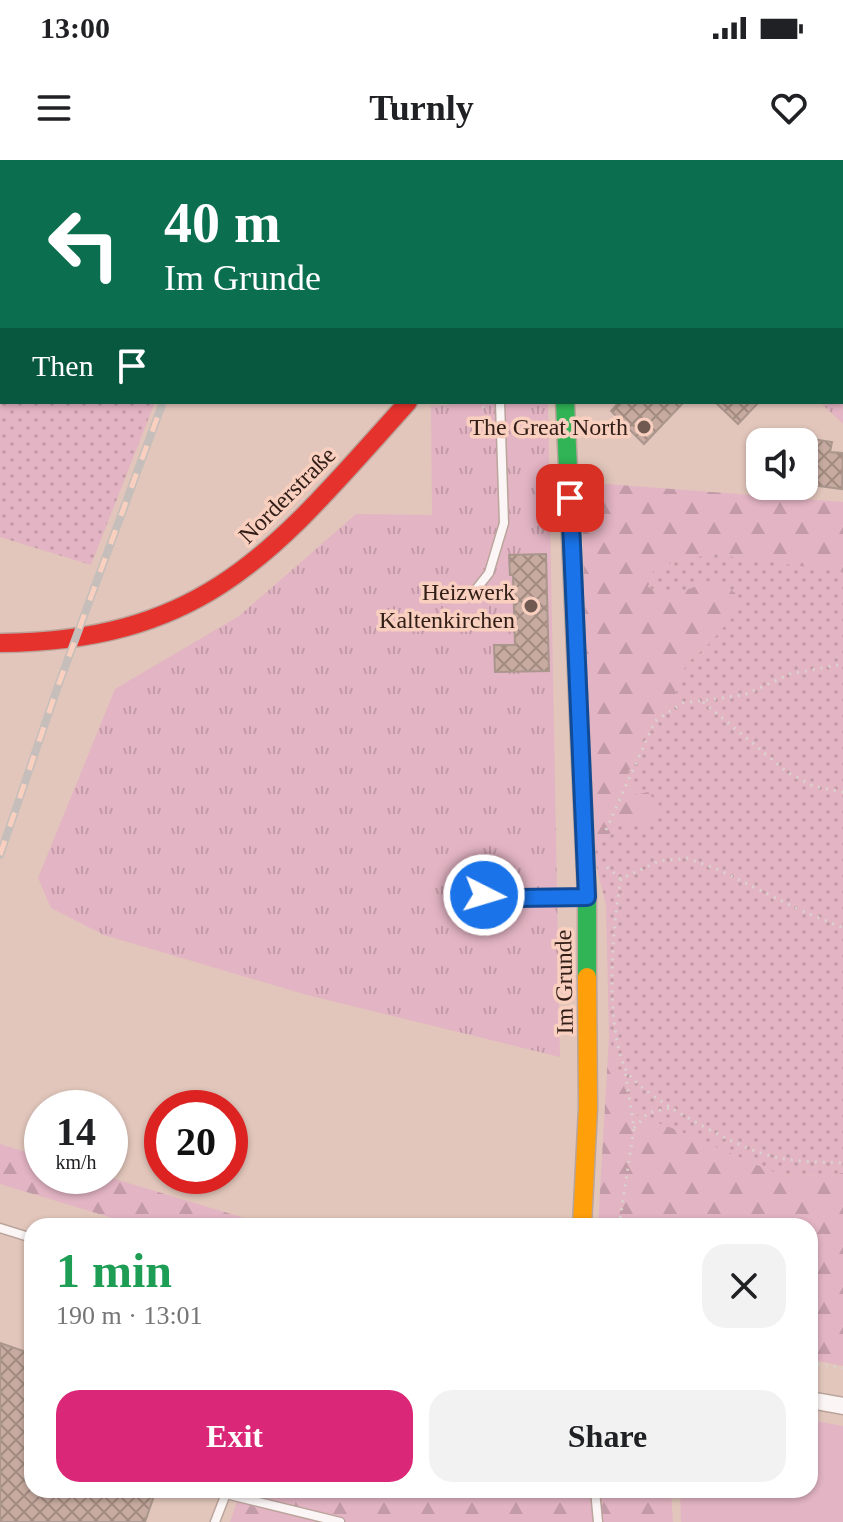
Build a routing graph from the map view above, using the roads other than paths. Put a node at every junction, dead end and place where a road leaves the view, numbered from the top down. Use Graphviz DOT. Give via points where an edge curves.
graph roads {
  1 [pos="406,404"];
  2 [pos="500,404"];
  3 [pos="565,404"];
  4 [pos="470,597"];
  5 [pos="0,643"];
  6 [pos="484,895"];
  7 [pos="587,897"];
  8 [pos="582,1218"];
  9 [pos="0,1228"];
  10 [pos="24,1236"];
  11 [pos="818,1401"];
  12 [pos="843,1406"];
  13 [pos="225,1498"];
  14 [pos="250,1498"];
  15 [pos="596,1498"];
  16 [pos="215,1522"];
  17 [pos="340,1522"];
  18 [pos="598,1522"];
  1 -- 5 [label="street, Norderstraße" via="274,546 195,601 93,638"];
  2 -- 4 [label="lane" via="504,523 489,573"];
  3 -- 7 [label="street, Im Grunde"];
  6 -- 7 [label="lane"];
  7 -- 8 [label="street, Im Grunde" via="588,1108"];
  9 -- 10 [label="lane"];
  11 -- 12 [label="street"];
  13 -- 16 [label="lane"];
  14 -- 17 [label="lane"];
  15 -- 18 [label="lane"];
}
